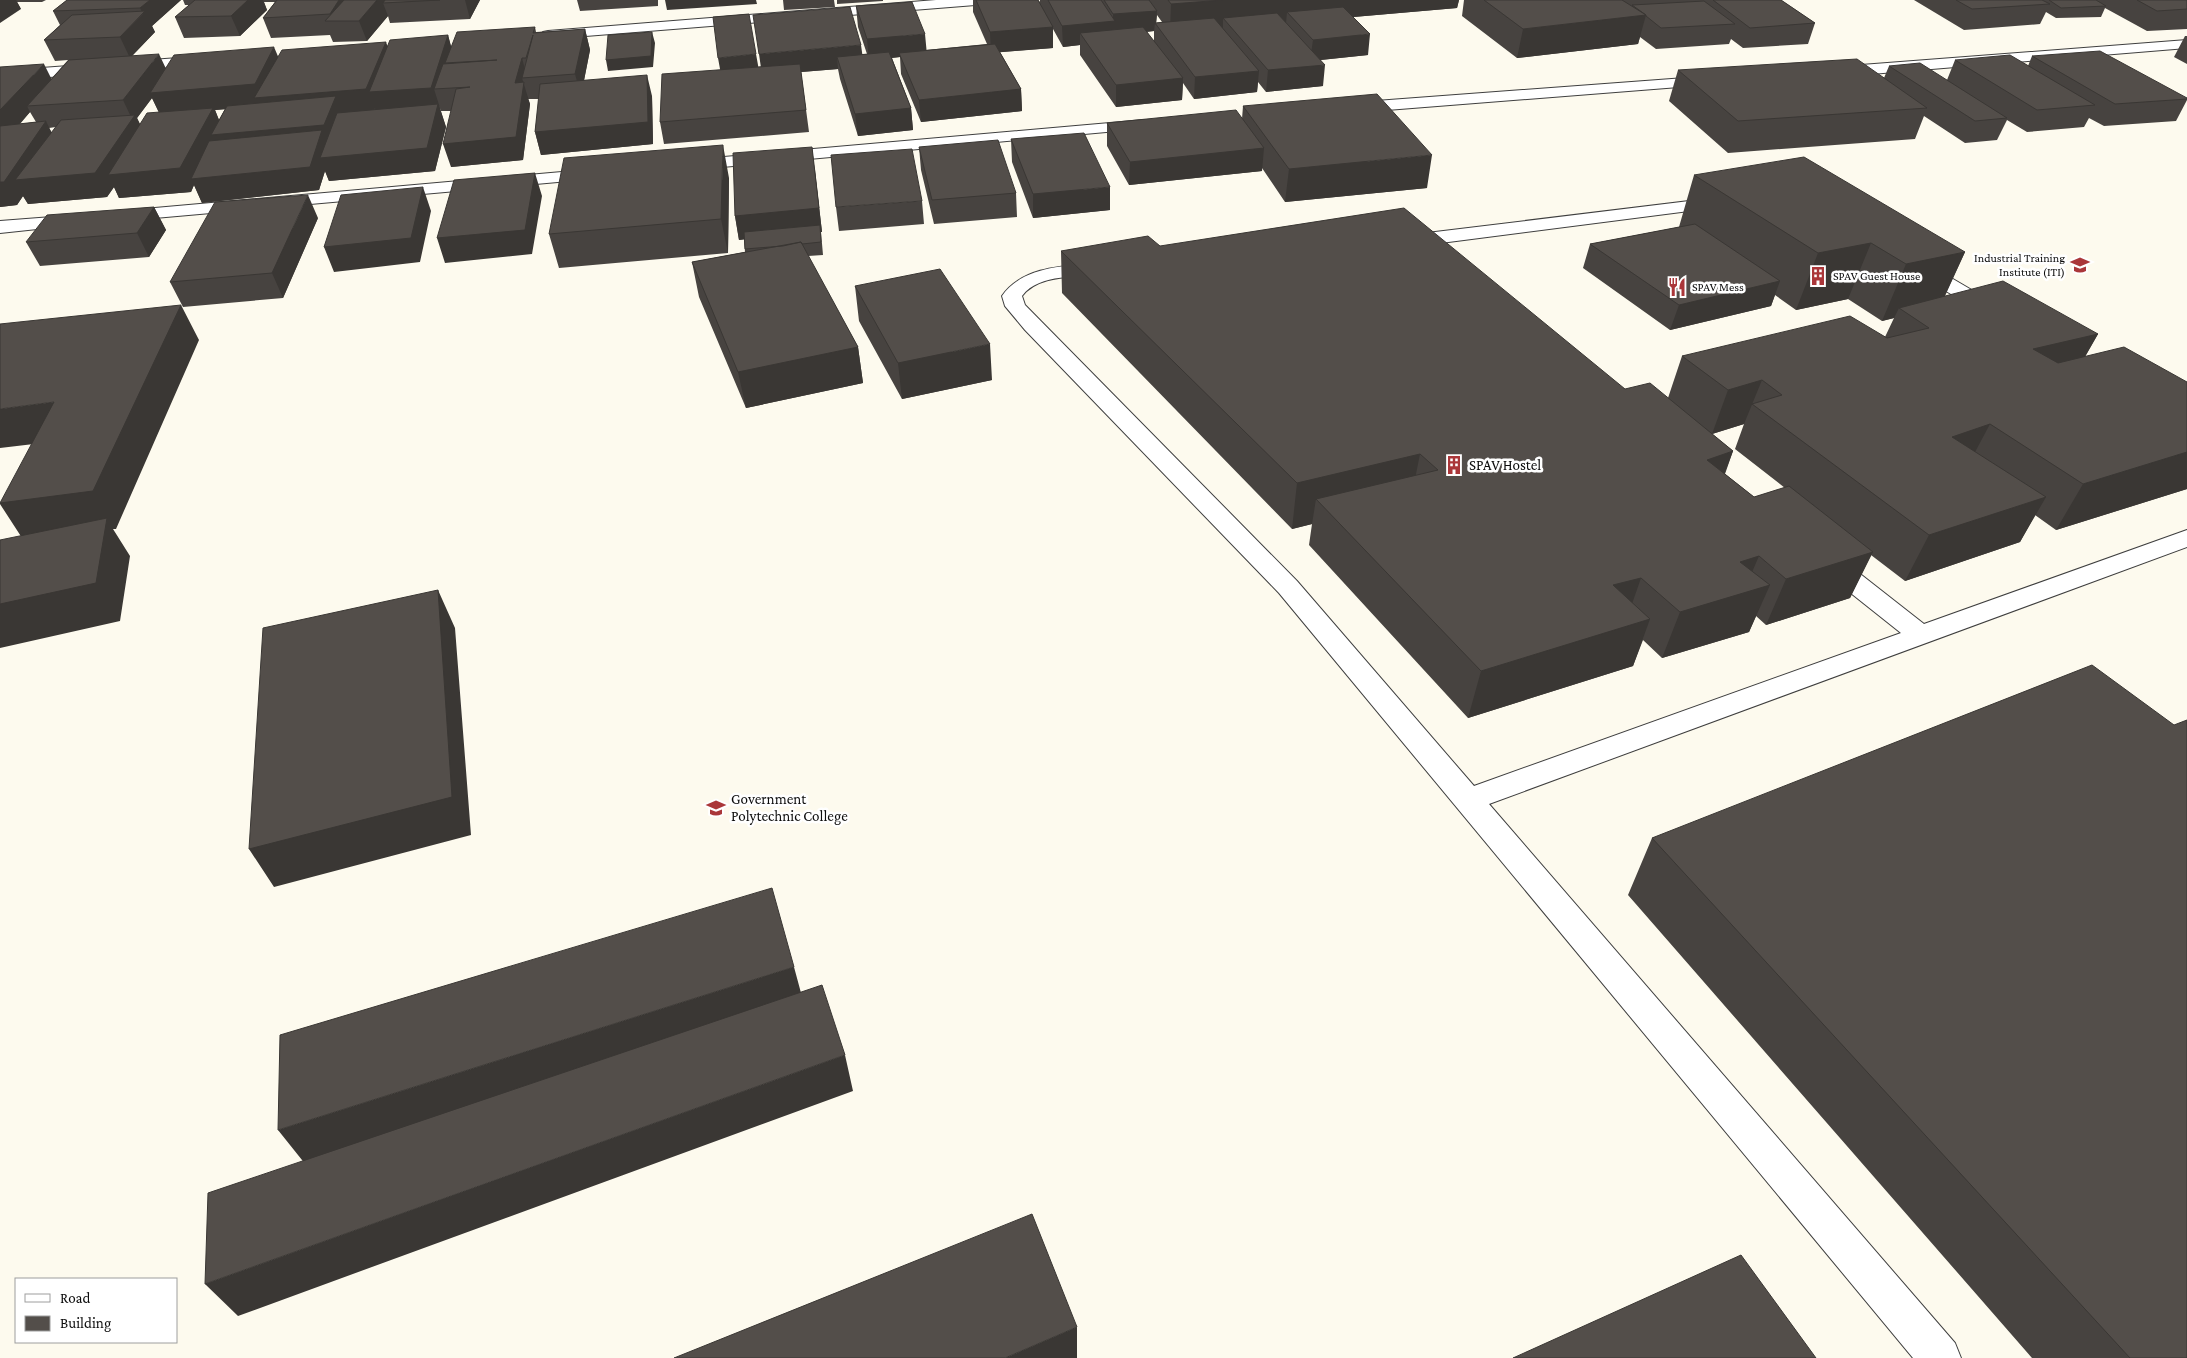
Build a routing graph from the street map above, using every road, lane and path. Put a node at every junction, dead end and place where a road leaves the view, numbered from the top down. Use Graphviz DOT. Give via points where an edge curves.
graph roads {
  1 [pos="988,0"];
  2 [pos="535,36"];
  3 [pos="2187,44"];
  4 [pos="218,60"];
  5 [pos="1818,73"];
  6 [pos="0,76"];
  7 [pos="1728,80"];
  8 [pos="1331,109"];
  9 [pos="1162,123"];
  10 [pos="675,167"];
  11 [pos="616,172"];
  12 [pos="1748,200"];
  13 [pos="109,217"];
  14 [pos="89,219"];
  15 [pos="0,227"];
  16 [pos="1419,240"];
  17 [pos="1380,244"];
  18 [pos="1894,253"];
  19 [pos="1442,259"];
  20 [pos="1116,267"];
  21 [pos="2014,323"];
  22 [pos="2187,538"];
  23 [pos="1811,548"];
  24 [pos="1921,635"];
  25 [pos="1468,800"];
  26 [pos="1940,1358"];
  1 -- 2 [label="street"];
  3 -- 5 [label="street"];
  4 -- 6 [label="street"];
  7 -- 8 [label="street"];
  9 -- 10 [label="street"];
  11 -- 13 [label="street"];
  12 -- 16 [label="street"];
  14 -- 15 [label="street"];
  16 -- 17 [label="street"];
  16 -- 19 [label="street"];
  18 -- 21 [label="street"];
  20 -- 25 [label="street" via="1034,279 1016,288 1012,296 1015,306 1288,587"];
  22 -- 24 [label="street"];
  23 -- 24 [label="street"];
  24 -- 25 [label="street"];
  25 -- 26 [label="street"];
}
